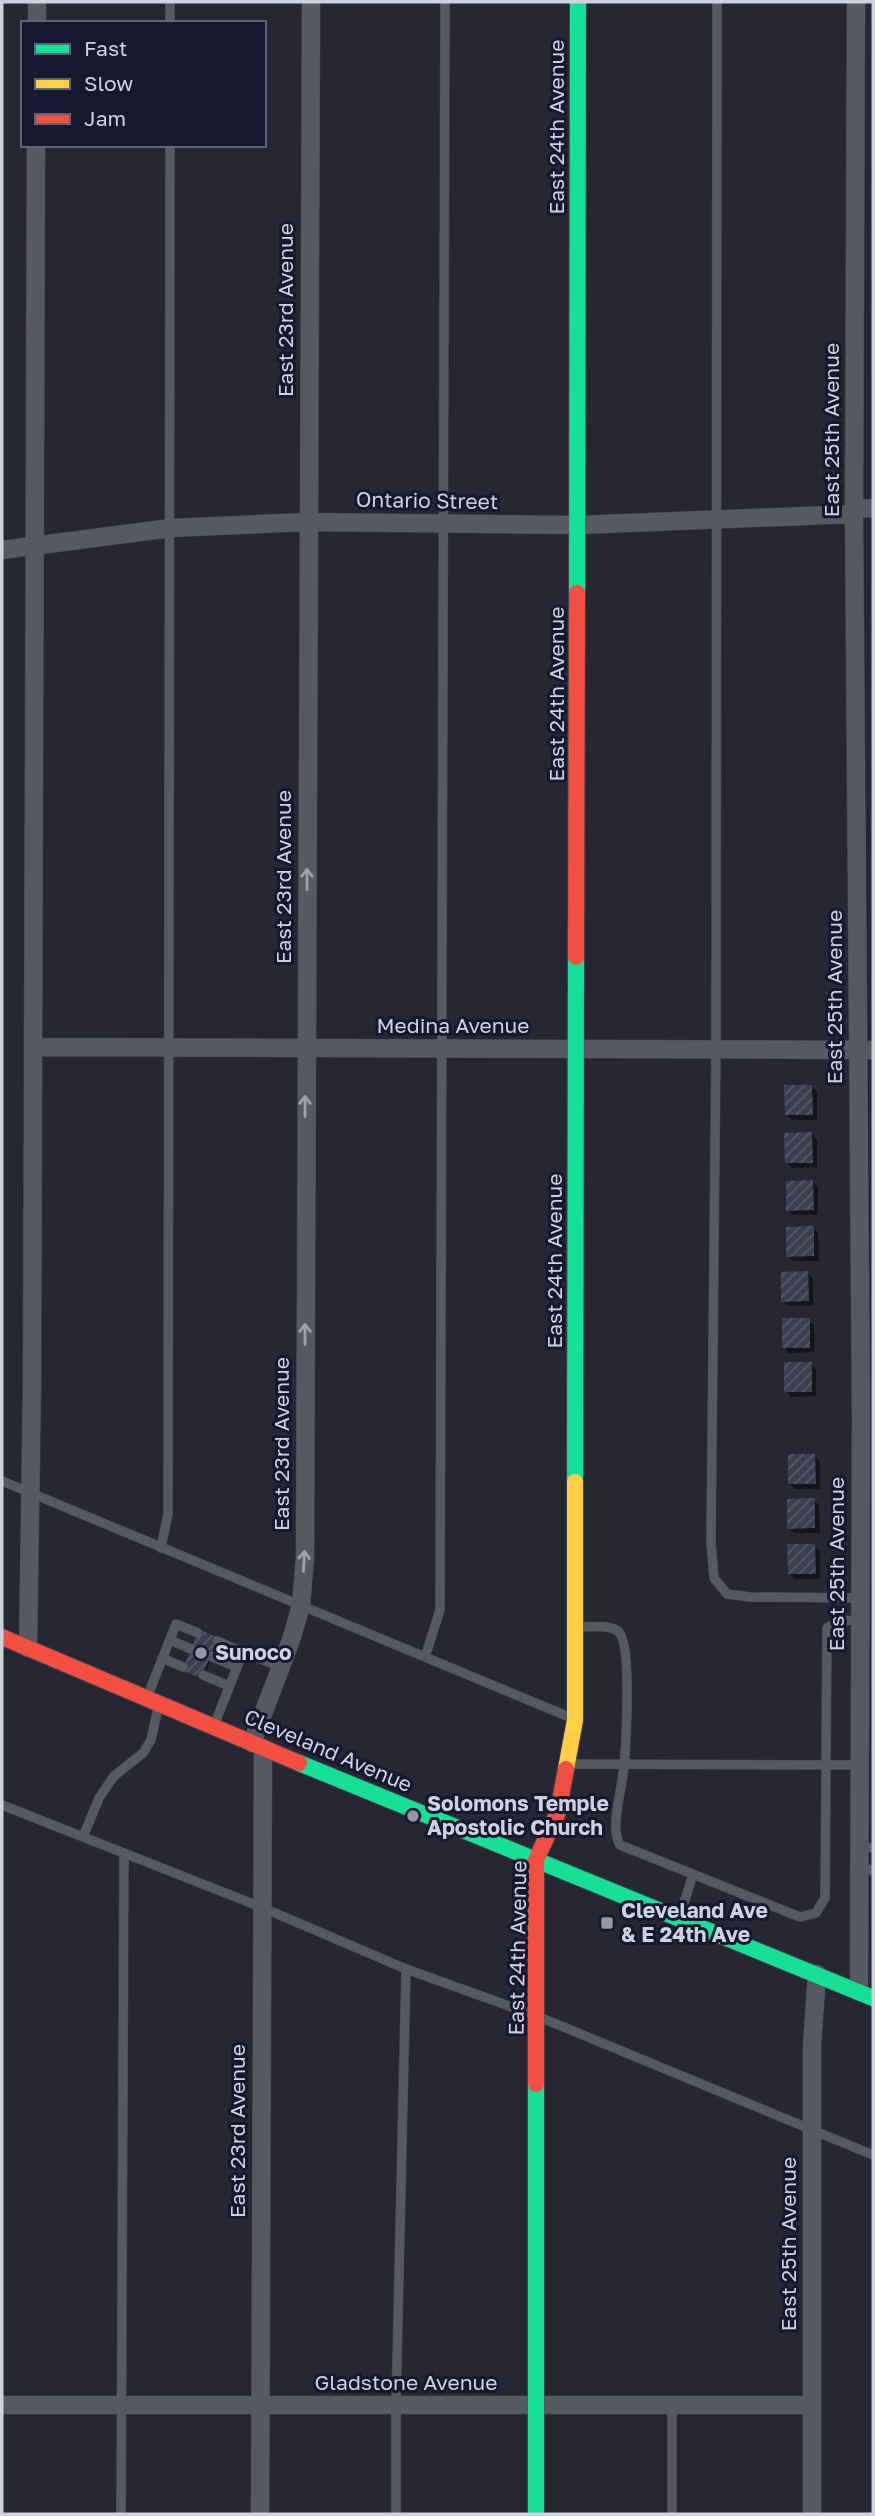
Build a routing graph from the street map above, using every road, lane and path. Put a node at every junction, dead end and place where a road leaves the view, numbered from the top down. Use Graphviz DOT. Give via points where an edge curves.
graph roads {
  1 [pos="37,2"];
  2 [pos="170,2"];
  3 [pos="311,2"];
  4 [pos="445,2"];
  5 [pos="578,2"];
  6 [pos="717,2"];
  7 [pos="856,2"];
  8 [pos="37,21"];
  9 [pos="170,21"];
  10 [pos="36,147"];
  11 [pos="170,147"];
  12 [pos="873,508"];
  13 [pos="854,511"];
  14 [pos="716,520"];
  15 [pos="308,523"];
  16 [pos="442,524"];
  17 [pos="578,525"];
  18 [pos="171,528"];
  19 [pos="34,545"];
  20 [pos="2,550"];
  21 [pos="33,1046"];
  22 [pos="167,1047"];
  23 [pos="305,1048"];
  24 [pos="577,1048"];
  25 [pos="441,1049"];
  26 [pos="716,1050"];
  27 [pos="866,1051"];
  28 [pos="2,1481"];
  29 [pos="31,1494"];
  30 [pos="161,1548"];
  31 [pos="860,1598"];
  32 [pos="301,1606"];
  33 [pos="860,1620"];
  34 [pos="575,1626"];
  35 [pos="198,1633"];
  36 [pos="2,1637"];
  37 [pos="170,1640"];
  38 [pos="217,1641"];
  39 [pos="28,1648"];
  40 [pos="191,1649"];
  41 [pos="243,1652"];
  42 [pos="210,1656"];
  43 [pos="425,1657"];
  44 [pos="162,1658"];
  45 [pos="183,1667"];
  46 [pos="237,1667"];
  47 [pos="281,1667"];
  48 [pos="203,1675"];
  49 [pos="229,1686"];
  50 [pos="153,1700"];
  51 [pos="575,1720"];
  52 [pos="213,1726"];
  53 [pos="258,1745"];
  54 [pos="567,1764"];
  55 [pos="860,1765"];
  56 [pos="624,1766"];
  57 [pos="826,1766"];
  58 [pos="867,1790"];
  59 [pos="2,1805"];
  60 [pos="83,1837"];
  61 [pos="866,1847"];
  62 [pos="124,1853"];
  63 [pos="536,1860"];
  64 [pos="867,1868"];
  65 [pos="693,1874"];
  66 [pos="261,1907"];
  67 [pos="680,1918"];
  68 [pos="406,1969"];
  69 [pos="817,1974"];
  70 [pos="866,1995"];
  71 [pos="537,2016"];
  72 [pos="813,2131"];
  73 [pos="873,2155"];
  74 [pos="120,2404"];
  75 [pos="2,2405"];
  76 [pos="811,2405"];
  77 [pos="261,2406"];
  78 [pos="396,2406"];
  79 [pos="536,2406"];
  80 [pos="672,2406"];
  81 [pos="121,2514"];
  82 [pos="260,2514"];
  83 [pos="396,2514"];
  84 [pos="536,2514"];
  85 [pos="672,2514"];
  86 [pos="812,2514"];
  1 -- 8 [label="street"];
  2 -- 9 [label="lane"];
  3 -- 15 [label="street, East 23rd Avenue"];
  4 -- 16 [label="lane"];
  5 -- 17 [label="street, East 24th Avenue"];
  6 -- 14 [label="lane"];
  7 -- 13 [label="street, East 25th Avenue"];
  10 -- 19 [label="street"];
  11 -- 18 [label="lane"];
  12 -- 13 [label="street, Ontario Street"];
  13 -- 14 [label="street, Ontario Street"];
  13 -- 27 [label="street, East 25th Avenue"];
  14 -- 17 [label="street, Ontario Street"];
  14 -- 26 [label="lane"];
  15 -- 16 [label="street, Ontario Street"];
  15 -- 18 [label="street, Ontario Street"];
  23 -- 15 [label="street, East 23rd Avenue, one-way"];
  16 -- 17 [label="street, Ontario Street"];
  16 -- 25 [label="lane"];
  17 -- 24 [label="street, East 24th Avenue"];
  18 -- 19 [label="street, Ontario Street"];
  18 -- 22 [label="lane"];
  19 -- 20 [label="street, Ontario Street"];
  19 -- 21 [label="street"];
  21 -- 22 [label="street, Medina Avenue"];
  21 -- 29 [label="street"];
  22 -- 23 [label="street, Medina Avenue"];
  22 -- 30 [label="lane" via="168,1514"];
  23 -- 25 [label="street, Medina Avenue"];
  32 -- 23 [label="street, East 23rd Avenue, one-way" via="305,1544"];
  24 -- 25 [label="street, Medina Avenue"];
  24 -- 26 [label="street, Medina Avenue"];
  24 -- 34 [label="street, East 24th Avenue"];
  25 -- 43 [label="lane" via="440,1609"];
  26 -- 27 [label="street, Medina Avenue"];
  26 -- 31 [label="lane" via="714,1578 727,1594"];
  27 -- 31 [label="street, East 25th Avenue"];
  28 -- 29 [label="lane"];
  29 -- 30 [label="lane"];
  29 -- 39 [label="street"];
  30 -- 32 [label="lane"];
  31 -- 33 [label="street, East 25th Avenue"];
  32 -- 43 [label="lane"];
  32 -- 47 [label="street, East 23rd Avenue"];
  33 -- 55 [label="street, East 25th Avenue"];
  33 -- 57 [label="lane" via="839,1621 827,1628"];
  34 -- 51 [label="street, East 24th Avenue"];
  34 -- 56 [label="lane" via="610,1628 622,1639 627,1658"];
  35 -- 37 [label="lane" via="176,1624"];
  36 -- 39 [label="street, Cleveland Avenue"];
  37 -- 40 [label="lane"];
  37 -- 44 [label="lane"];
  38 -- 41 [label="lane"];
  39 -- 50 [label="street, Cleveland Avenue"];
  41 -- 46 [label="lane"];
  41 -- 47 [label="lane"];
  42 -- 46 [label="lane"];
  43 -- 51 [label="lane"];
  44 -- 45 [label="lane"];
  44 -- 50 [label="lane"];
  46 -- 49 [label="lane"];
  47 -- 53 [label="street, East 23rd Avenue"];
  48 -- 49 [label="lane"];
  49 -- 52 [label="lane"];
  50 -- 52 [label="street, Cleveland Avenue"];
  50 -- 60 [label="lane" via="151,1740 143,1753 114,1776"];
  51 -- 54 [label="street, East 24th Avenue"];
  52 -- 53 [label="street, Cleveland Avenue"];
  53 -- 63 [label="street, Cleveland Avenue"];
  53 -- 66 [label="street, East 23rd Avenue"];
  54 -- 56 [label="lane"];
  54 -- 63 [label="street, East 24th Avenue" via="558,1812"];
  55 -- 57 [label="lane"];
  55 -- 58 [label="street, East 25th Avenue"];
  56 -- 57 [label="lane"];
  56 -- 65 [label="lane" via="618,1841"];
  57 -- 65 [label="lane" via="825,1898 816,1913 800,1917"];
  58 -- 61 [label="street, East 25th Avenue"];
  59 -- 60 [label="lane"];
  60 -- 62 [label="lane"];
  61 -- 64 [label="street, East 25th Avenue"];
  62 -- 66 [label="lane"];
  62 -- 74 [label="lane"];
  63 -- 67 [label="street, Cleveland Avenue"];
  63 -- 71 [label="street, East 24th Avenue"];
  64 -- 70 [label="street, East 25th Avenue"];
  65 -- 67 [label="lane"];
  66 -- 68 [label="lane"];
  66 -- 77 [label="street, East 23rd Avenue"];
  67 -- 69 [label="street, Cleveland Avenue"];
  68 -- 71 [label="lane"];
  68 -- 78 [label="lane"];
  69 -- 70 [label="street, Cleveland Avenue"];
  69 -- 72 [label="street, East 25th Avenue"];
  71 -- 72 [label="lane"];
  71 -- 79 [label="street, East 24th Avenue"];
  72 -- 73 [label="lane"];
  72 -- 76 [label="street, East 25th Avenue"];
  74 -- 75 [label="street, Gladstone Avenue"];
  74 -- 77 [label="street, Gladstone Avenue"];
  74 -- 81 [label="lane"];
  76 -- 80 [label="street, Gladstone Avenue"];
  76 -- 86 [label="street, East 25th Avenue"];
  77 -- 78 [label="street, Gladstone Avenue"];
  77 -- 82 [label="street, East 23rd Avenue"];
  78 -- 79 [label="street, Gladstone Avenue"];
  78 -- 83 [label="lane"];
  79 -- 80 [label="street, Gladstone Avenue"];
  79 -- 84 [label="street, East 24th Avenue"];
  80 -- 85 [label="lane"];
}
